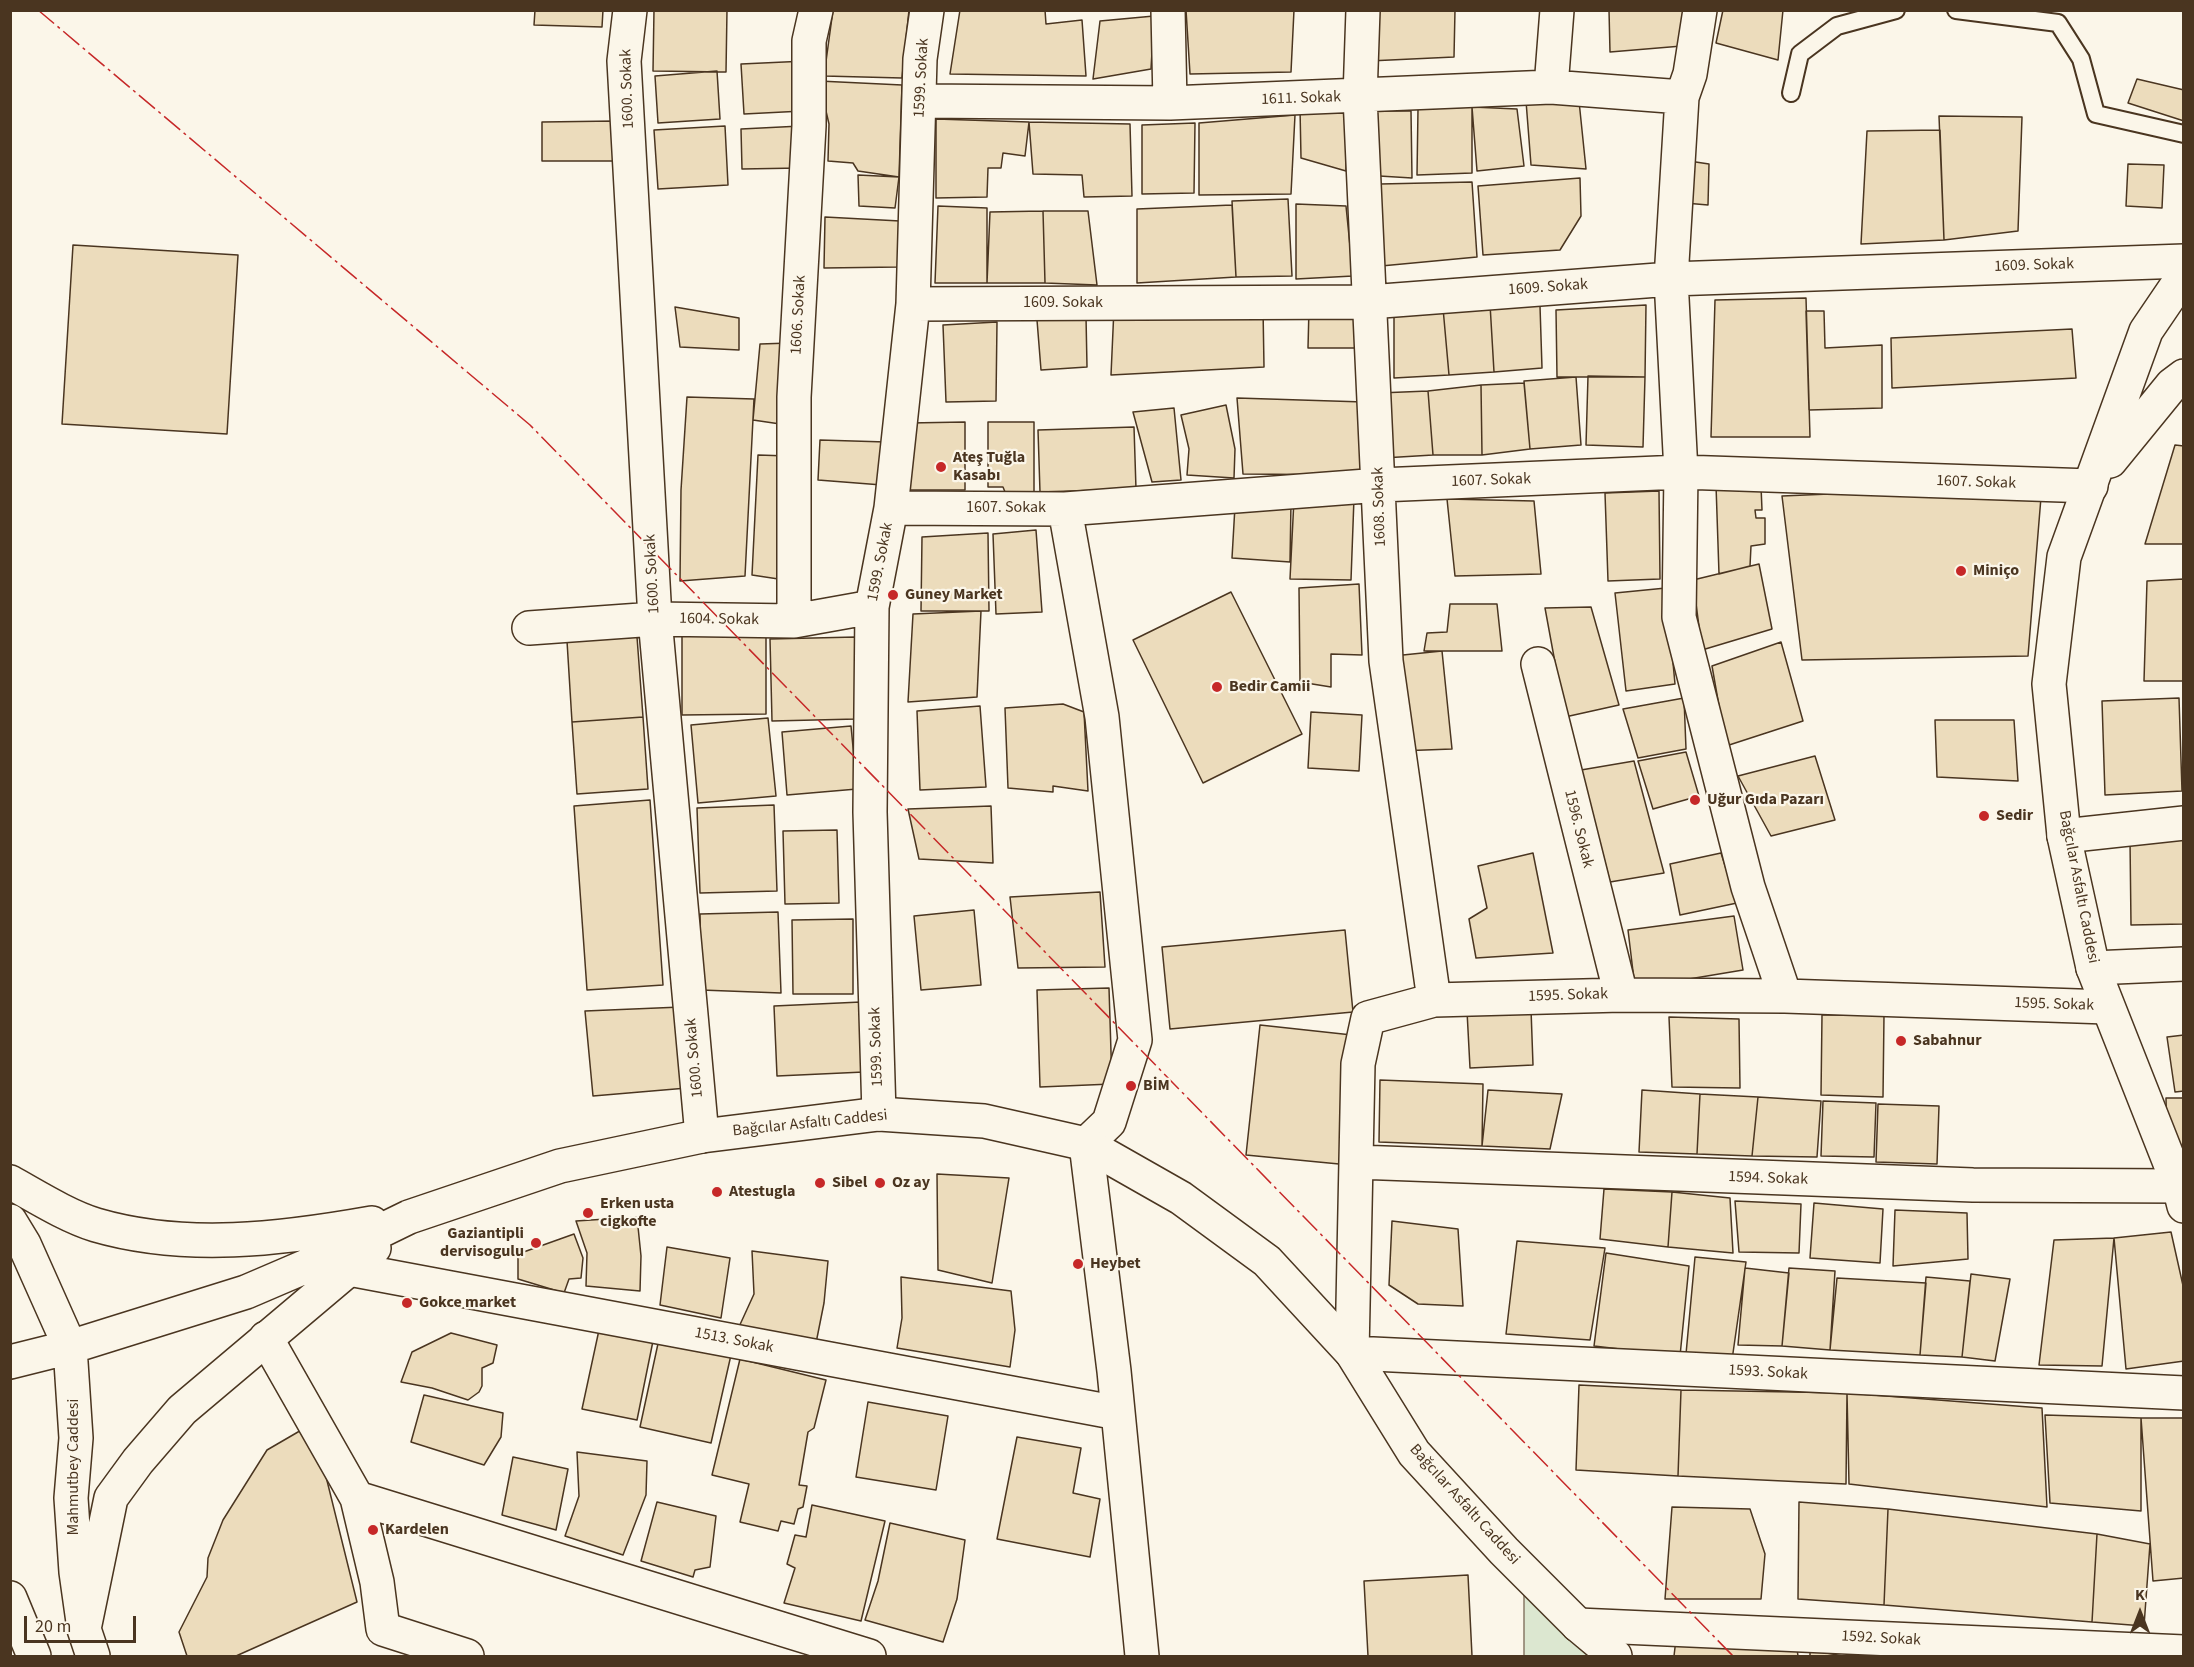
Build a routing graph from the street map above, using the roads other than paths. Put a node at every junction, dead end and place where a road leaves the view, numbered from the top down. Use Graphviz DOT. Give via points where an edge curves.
graph roads {
  1 [pos="630,10"];
  2 [pos="816,10"];
  3 [pos="927,10"];
  4 [pos="1168,10"];
  5 [pos="1363,10"];
  6 [pos="1557,10"];
  7 [pos="1700,10"];
  8 [pos="1896,10"];
  9 [pos="1956,10"];
  10 [pos="1551,87"];
  11 [pos="1791,93"];
  12 [pos="1360,97"];
  13 [pos="1682,97"];
  14 [pos="921,101"];
  15 [pos="1170,103"];
  16 [pos="2184,134"];
  17 [pos="2184,261"];
  18 [pos="2184,275"];
  19 [pos="1671,279"];
  20 [pos="1369,302"];
  21 [pos="913,304"];
  22 [pos="2184,376"];
  23 [pos="1681,472"];
  24 [pos="1380,485"];
  25 [pos="2091,486"];
  26 [pos="891,508"];
  27 [pos="1065,508"];
  28 [pos="872,608"];
  29 [pos="655,619"];
  30 [pos="794,621"];
  31 [pos="529,628"];
  32 [pos="1538,664"];
  33 [pos="2184,823"];
  34 [pos="2064,836"];
  35 [pos="2184,964"];
  36 [pos="2093,969"];
  37 [pos="1621,995"];
  38 [pos="1785,996"];
  39 [pos="1434,1000"];
  40 [pos="2107,1007"];
  41 [pos="879,1114"];
  42 [pos="702,1136"];
  43 [pos="1086,1144"];
  44 [pos="1357,1162"];
  45 [pos="10,1182"];
  46 [pos="2181,1196"];
  47 [pos="409,1217"];
  48 [pos="10,1221"];
  49 [pos="349,1269"];
  50 [pos="266,1338"];
  51 [pos="70,1347"];
  52 [pos="1352,1353"];
  53 [pos="10,1362"];
  54 [pos="2184,1393"];
  55 [pos="1118,1413"];
  56 [pos="357,1498"];
  57 [pos="10,1598"];
  58 [pos="1578,1626"];
  59 [pos="89,1642"];
  60 [pos="2184,1652"];
  61 [pos="34,1656"];
  62 [pos="466,1656"];
  63 [pos="869,1656"];
  64 [pos="1142,1656"];
  65 [pos="1615,1656"];
  1 -- 29 [label="street, 1600. Sokak" via="624,61"];
  2 -- 30 [label="street, 1606. Sokak" via="809,40 809,126 794,397"];
  3 -- 14 [label="street, 1599. Sokak"];
  4 -- 15 [label="street"];
  5 -- 12 [label="street, 1608. Sokak"];
  6 -- 10 [label="street"];
  7 -- 13 [label="street" via="1690,74"];
  8 -- 11 [label="lane" via="1837,26 1800,54"];
  9 -- 16 [label="lane" via="2058,23 2081,59 2096,114"];
  10 -- 12 [label="street, 1611. Sokak"];
  10 -- 13 [label="street, 1611. Sokak"];
  12 -- 15 [label="street, 1611. Sokak"];
  12 -- 20 [label="street, 1608. Sokak"];
  13 -- 19 [label="street"];
  14 -- 15 [label="street, 1611. Sokak"];
  14 -- 21 [label="street, 1599. Sokak"];
  17 -- 19 [label="street, 1609. Sokak"];
  18 -- 25 [label="street, Bağcılar Asfaltı Caddesi" via="2146,332"];
  19 -- 20 [label="street, 1609. Sokak"];
  19 -- 23 [label="street"];
  20 -- 21 [label="street, 1609. Sokak"];
  20 -- 24 [label="street, 1608. Sokak"];
  21 -- 26 [label="street, 1599. Sokak"];
  22 -- 25 [label="street" via="2172,385"];
  23 -- 24 [label="street, 1607. Sokak"];
  23 -- 25 [label="street, 1607. Sokak"];
  23 -- 38 [label="street" via="1679,617 1748,886"];
  24 -- 27 [label="street, 1607. Sokak"];
  24 -- 39 [label="street, 1608. Sokak" via="1386,661"];
  25 -- 34 [label="street, Bağcılar Asfaltı Caddesi" via="2064,557 2049,684"];
  26 -- 27 [label="street, 1607. Sokak"];
  26 -- 28 [label="street, 1599. Sokak"];
  27 -- 43 [label="street" via="1102,717 1135,1040 1110,1122"];
  28 -- 30 [label="street, 1604. Sokak"];
  28 -- 41 [label="street, 1599. Sokak" via="870,812"];
  29 -- 30 [label="street, 1604. Sokak"];
  29 -- 31 [label="street, 1604. Sokak"];
  29 -- 42 [label="street, 1600. Sokak"];
  32 -- 37 [label="street, 1596. Sokak"];
  33 -- 34 [label="street"];
  34 -- 36 [label="street, Bağcılar Asfaltı Caddesi"];
  35 -- 36 [label="street"];
  36 -- 40 [label="street, Bağcılar Asfaltı Caddesi"];
  37 -- 38 [label="street, 1595. Sokak"];
  37 -- 39 [label="street, 1595. Sokak"];
  38 -- 40 [label="street, 1595. Sokak"];
  39 -- 44 [label="street, 1595. Sokak" via="1368,1018 1358,1064"];
  40 -- 46 [label="street, Bağcılar Asfaltı Caddesi"];
  41 -- 42 [label="street, Bağcılar Asfaltı Caddesi"];
  41 -- 43 [label="street, Bağcılar Asfaltı Caddesi" via="984,1120"];
  42 -- 47 [label="street, Bağcılar Asfaltı Caddesi" via="560,1166"];
  43 -- 52 [label="street, Bağcılar Asfaltı Caddesi" via="1180,1198 1267,1261"];
  43 -- 55 [label="street"];
  44 -- 46 [label="street, 1594. Sokak"];
  44 -- 52 [label="street, 1595. Sokak"];
  45 -- 47 [label="street" via="94,1224 165,1240 259,1238"];
  47 -- 49 [label="street"];
  47 -- 51 [label="street" via="246,1292"];
  48 -- 51 [label="street"];
  49 -- 50 [label="street"];
  49 -- 55 [label="street, 1513. Sokak"];
  50 -- 56 [label="street"];
  50 -- 59 [label="street" via="182,1410 111,1498"];
  51 -- 53 [label="street"];
  51 -- 59 [label="street, Mahmutbey Caddesi" via="76,1438 71,1498 76,1572"];
  52 -- 54 [label="street, 1593. Sokak"];
  52 -- 58 [label="street, Bağcılar Asfaltı Caddesi" via="1414,1453"];
  55 -- 64 [label="street"];
  56 -- 62 [label="street" via="377,1582 383,1629"];
  56 -- 63 [label="street"];
  57 -- 61 [label="street"];
  58 -- 60 [label="street, 1592. Sokak"];
  58 -- 65 [label="street, Bağcılar Asfaltı Caddesi"];
}
